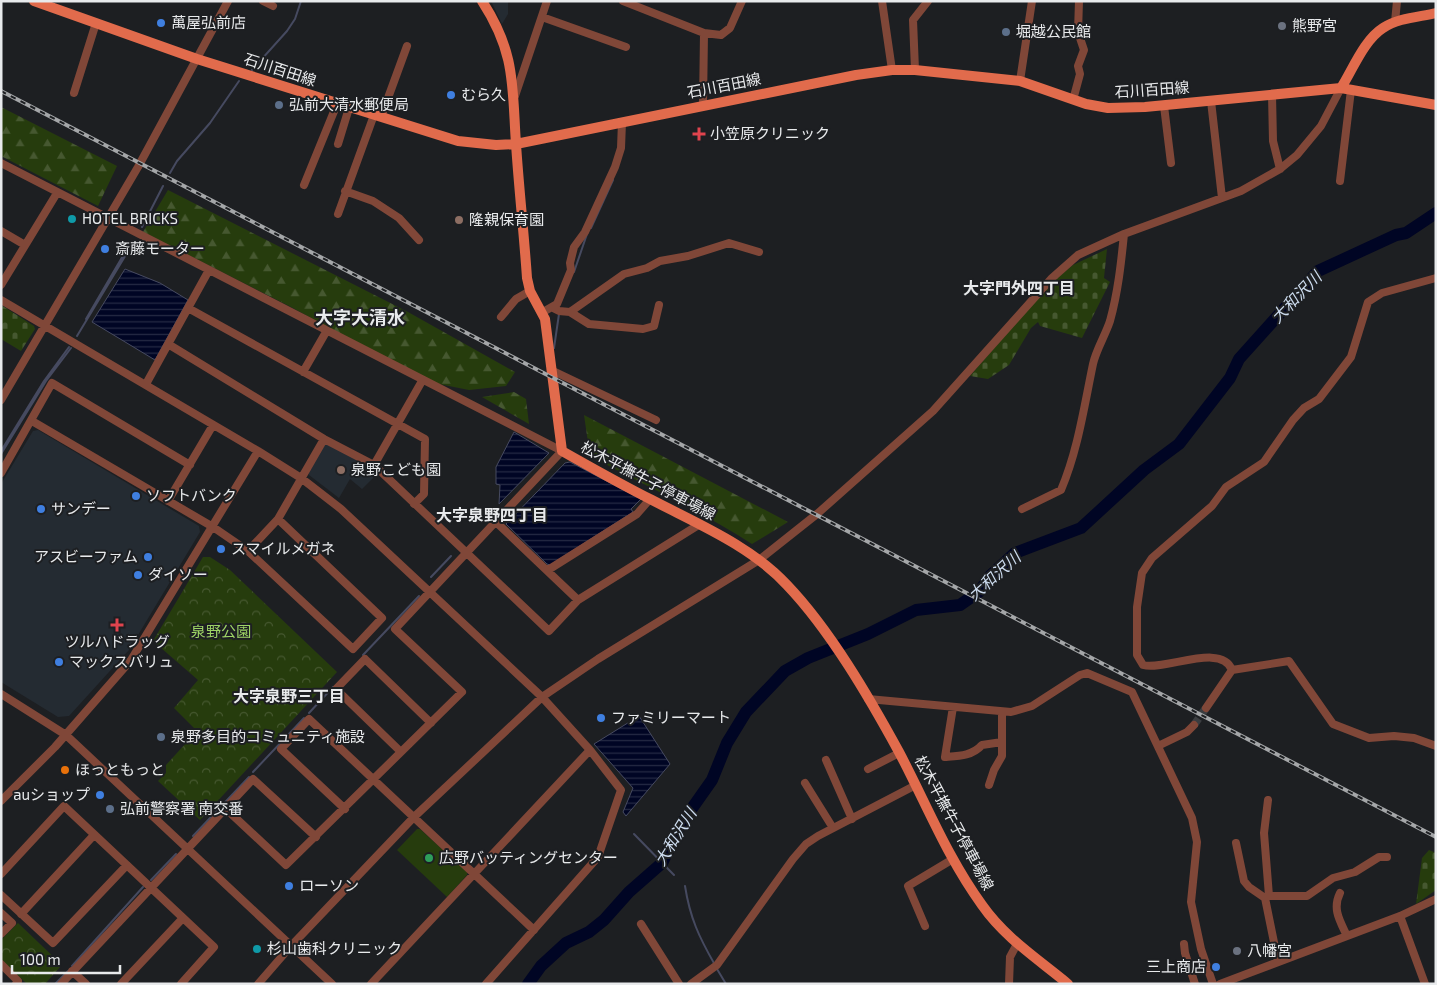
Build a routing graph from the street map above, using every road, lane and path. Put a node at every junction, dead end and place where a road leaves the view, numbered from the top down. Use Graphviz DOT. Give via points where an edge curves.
graph roads {
  1 [pos="34,1"];
  2 [pos="228,1"];
  3 [pos="263,1"];
  4 [pos="482,1"];
  5 [pos="547,1"];
  6 [pos="742,1"];
  7 [pos="882,1"];
  8 [pos="928,1"];
  9 [pos="1032,1"];
  10 [pos="1079,1"];
  11 [pos="1396,1"];
  12 [pos="629,2"];
  13 [pos="273,6"];
  14 [pos="1436,13"];
  15 [pos="542,18"];
  16 [pos="1395,22"];
  17 [pos="96,24"];
  18 [pos="704,33"];
  19 [pos="407,46"];
  20 [pos="626,47"];
  21 [pos="197,58"];
  22 [pos="892,70"];
  23 [pos="915,70"];
  24 [pos="1020,80"];
  25 [pos="1346,89"];
  26 [pos="74,93"];
  27 [pos="1272,95"];
  28 [pos="514,98"];
  29 [pos="1072,100"];
  30 [pos="1212,101"];
  31 [pos="337,104"];
  32 [pos="703,105"];
  33 [pos="1436,105"];
  34 [pos="1164,106"];
  35 [pos="349,108"];
  36 [pos="377,116"];
  37 [pos="622,122"];
  38 [pos="338,144"];
  39 [pos="516,144"];
  40 [pos="1,163"];
  41 [pos="1171,163"];
  42 [pos="1280,170"];
  43 [pos="1340,181"];
  44 [pos="304,185"];
  45 [pos="345,192"];
  46 [pos="57,193"];
  47 [pos="1222,198"];
  48 [pos="338,214"];
  49 [pos="108,218"];
  50 [pos="1,231"];
  51 [pos="1124,234"];
  52 [pos="419,240"];
  53 [pos="25,244"];
  54 [pos="759,252"];
  55 [pos="209,270"];
  56 [pos="1436,278"];
  57 [pos="1,285"];
  58 [pos="530,291"];
  59 [pos="1,300"];
  60 [pos="659,305"];
  61 [pos="188,308"];
  62 [pos="553,308"];
  63 [pos="543,312"];
  64 [pos="570,312"];
  65 [pos="501,317"];
  66 [pos="45,325"];
  67 [pos="326,332"];
  68 [pos="168,344"];
  69 [pos="551,370"];
  70 [pos="303,372"];
  71 [pos="422,381"];
  72 [pos="146,384"];
  73 [pos="1,400"];
  74 [pos="656,420"];
  75 [pos="32,421"];
  76 [pos="396,424"];
  77 [pos="213,425"];
  78 [pos="324,439"];
  79 [pos="258,451"];
  80 [pos="562,451"];
  81 [pos="190,465"];
  82 [pos="374,465"];
  83 [pos="1,472"];
  84 [pos="301,478"];
  85 [pos="650,499"];
  86 [pos="168,501"];
  87 [pos="414,504"];
  88 [pos="1022,508"];
  89 [pos="278,518"];
  90 [pos="496,522"];
  91 [pos="700,524"];
  92 [pos="213,528"];
  93 [pos="248,551"];
  94 [pos="466,552"];
  95 [pos="759,560"];
  96 [pos="548,570"];
  97 [pos="429,592"];
  98 [pos="578,600"];
  99 [pos="1232,670"];
  100 [pos="1,694"];
  101 [pos="542,696"];
  102 [pos="868,699"];
  103 [pos="953,707"];
  104 [pos="1206,708"];
  105 [pos="1002,712"];
  106 [pos="431,723"];
  107 [pos="1194,724"];
  108 [pos="66,735"];
  109 [pos="1002,742"];
  110 [pos="1158,746"];
  111 [pos="1436,746"];
  112 [pos="590,750"];
  113 [pos="401,752"];
  114 [pos="900,753"];
  115 [pos="826,760"];
  116 [pos="868,769"];
  117 [pos="374,780"];
  118 [pos="805,784"];
  119 [pos="989,784"];
  120 [pos="914,786"];
  121 [pos="1268,800"];
  122 [pos="1,801"];
  123 [pos="225,808"];
  124 [pos="345,809"];
  125 [pos="414,818"];
  126 [pos="852,819"];
  127 [pos="833,828"];
  128 [pos="94,835"];
  129 [pos="316,838"];
  130 [pos="1236,843"];
  131 [pos="188,848"];
  132 [pos="1387,857"];
  133 [pos="953,859"];
  134 [pos="126,866"];
  135 [pos="1,874"];
  136 [pos="474,875"];
  137 [pos="150,887"];
  138 [pos="1340,893"];
  139 [pos="1,895"];
  140 [pos="1267,897"];
  141 [pos="1436,899"];
  142 [pos="1,913"];
  143 [pos="21,914"];
  144 [pos="1400,916"];
  145 [pos="183,918"];
  146 [pos="641,924"];
  147 [pos="925,926"];
  148 [pos="534,930"];
  149 [pos="1,934"];
  150 [pos="1346,936"];
  151 [pos="1017,944"];
  152 [pos="1184,944"];
  153 [pos="291,946"];
  154 [pos="1278,962"];
  155 [pos="1,964"];
  156 [pos="72,971"];
  157 [pos="16,984"];
  158 [pos="61,984"];
  159 [pos="86,984"];
  160 [pos="121,984"];
  161 [pos="180,984"];
  162 [pos="258,984"];
  163 [pos="332,984"];
  164 [pos="371,984"];
  165 [pos="486,984"];
  166 [pos="679,984"];
  167 [pos="691,984"];
  168 [pos="1009,984"];
  169 [pos="1068,984"];
  170 [pos="1195,984"];
  171 [pos="1213,984"];
  172 [pos="1220,984"];
  173 [pos="1425,984"];
  1 -- 17 [label="main road, 石川百田線"];
  2 -- 21 [label="street"];
  3 -- 13 [label="street"];
  4 -- 28 [label="main road, 松木平撫牛子停車場線" via="505,43"];
  5 -- 15 [label="street"];
  6 -- 18 [label="street" via="730,28 720,35"];
  7 -- 22 [label="street"];
  8 -- 23 [label="street" via="914,20"];
  9 -- 24 [label="street"];
  10 -- 29 [label="street" via="1078,32 1084,50"];
  11 -- 16 [label="street"];
  12 -- 18 [label="street"];
  14 -- 16 [label="main road"];
  15 -- 20 [label="street"];
  15 -- 28 [label="street"];
  16 -- 25 [label="main road" via="1384,27 1370,42"];
  17 -- 21 [label="main road, 石川百田線"];
  17 -- 26 [label="street"];
  18 -- 32 [label="street"];
  19 -- 36 [label="street"];
  21 -- 31 [label="main road, 石川百田線"];
  21 -- 49 [label="street"];
  22 -- 23 [label="main road, 石川百田線"];
  22 -- 32 [label="main road, 石川百田線"];
  23 -- 24 [label="main road, 石川百田線"];
  24 -- 29 [label="main road, 石川百田線"];
  25 -- 27 [label="main road, 石川百田線"];
  25 -- 33 [label="main road, 石川百田線"];
  25 -- 42 [label="street" via="1321,126"];
  25 -- 43 [label="street"];
  27 -- 30 [label="main road, 石川百田線"];
  27 -- 42 [label="street" via="1273,141"];
  28 -- 39 [label="main road, 松木平撫牛子停車場線"];
  29 -- 34 [label="main road, 石川百田線" via="1108,108"];
  30 -- 34 [label="main road, 石川百田線"];
  30 -- 47 [label="street"];
  31 -- 35 [label="main road, 石川百田線"];
  31 -- 44 [label="street" via="306,172"];
  32 -- 37 [label="main road, 石川百田線"];
  34 -- 41 [label="street"];
  35 -- 36 [label="main road, 石川百田線"];
  35 -- 38 [label="street"];
  36 -- 39 [label="main road, 石川百田線" via="458,142 496,146"];
  36 -- 45 [label="street"];
  37 -- 39 [label="main road, 石川百田線"];
  37 -- 62 [label="street" via="621,148 615,167 585,232 574,247 571,270"];
  39 -- 58 [label="main road, 松木平撫牛子停車場線"];
  40 -- 46 [label="street"];
  42 -- 47 [label="street"];
  45 -- 48 [label="street"];
  45 -- 52 [label="street" via="373,202 392,214"];
  46 -- 49 [label="street"];
  46 -- 53 [label="street"];
  47 -- 51 [label="street"];
  49 -- 55 [label="street"];
  49 -- 66 [label="street"];
  50 -- 53 [label="street"];
  51 -- 88 [label="street" via="1120,283 1094,362 1083,422 1069,472 1061,490"];
  51 -- 95 [label="street" via="1064,265 921,423"];
  53 -- 57 [label="street"];
  54 -- 64 [label="street" via="729,243 660,261 624,274"];
  55 -- 61 [label="street"];
  55 -- 67 [label="street"];
  56 -- 99 [label="street" via="1382,293 1368,302 1351,357 1319,399 1293,420 1264,462 1226,487 1212,506 1152,558 1142,573 1136,621 1137,654 1143,665 1152,667 1203,657 1224,660"];
  58 -- 63 [label="main road, 松木平撫牛子停車場線"];
  58 -- 65 [label="street" via="516,299"];
  59 -- 66 [label="street"];
  60 -- 64 [label="street" via="654,326 644,329 589,324"];
  61 -- 68 [label="street"];
  61 -- 70 [label="street"];
  62 -- 63 [label="street"];
  62 -- 64 [label="street"];
  63 -- 69 [label="main road, 松木平撫牛子停車場線"];
  66 -- 72 [label="street"];
  66 -- 73 [label="street"];
  67 -- 70 [label="street"];
  67 -- 71 [label="street"];
  68 -- 72 [label="street"];
  68 -- 78 [label="street"];
  69 -- 74 [label="street"];
  69 -- 80 [label="main road, 松木平撫牛子停車場線"];
  70 -- 76 [label="street"];
  71 -- 76 [label="street"];
  71 -- 80 [label="street"];
  72 -- 77 [label="street"];
  75 -- 81 [label="street" via="52,383"];
  75 -- 83 [label="street"];
  75 -- 86 [label="street"];
  76 -- 82 [label="street"];
  76 -- 87 [label="street" via="425,439 424,494"];
  77 -- 79 [label="street"];
  77 -- 81 [label="street"];
  78 -- 82 [label="street"];
  78 -- 84 [label="street"];
  79 -- 84 [label="street"];
  79 -- 92 [label="street"];
  80 -- 85 [label="main road, 松木平撫牛子停車場線"];
  80 -- 90 [label="street"];
  81 -- 86 [label="street"];
  82 -- 87 [label="street"];
  84 -- 89 [label="street"];
  84 -- 97 [label="street" via="340,509"];
  85 -- 91 [label="main road, 松木平撫牛子停車場線"];
  85 -- 96 [label="street" via="638,514"];
  86 -- 92 [label="street"];
  87 -- 94 [label="street"];
  89 -- 93 [label="street"];
  89 -- 93 [label="street" via="382,618 353,649"];
  90 -- 94 [label="street"];
  90 -- 96 [label="street"];
  91 -- 95 [label="main road, 松木平撫牛子停車場線"];
  91 -- 98 [label="street"];
  92 -- 93 [label="street"];
  92 -- 108 [label="street" via="131,660"];
  94 -- 97 [label="street"];
  94 -- 98 [label="street" via="549,631"];
  95 -- 101 [label="street"];
  95 -- 102 [label="main road, 松木平撫牛子停車場線" via="787,584 819,623"];
  96 -- 98 [label="street"];
  97 -- 101 [label="street"];
  97 -- 106 [label="street" via="394,629 462,692"];
  99 -- 104 [label="street"];
  99 -- 111 [label="street" via="1289,661 1333,724 1369,738 1407,737"];
  100 -- 108 [label="street"];
  101 -- 112 [label="street"];
  101 -- 125 [label="street"];
  102 -- 103 [label="street"];
  102 -- 114 [label="main road, 松木平撫牛子停車場線"];
  103 -- 105 [label="street"];
  103 -- 109 [label="street" via="945,757 961,756 975,752 982,745"];
  105 -- 109 [label="street"];
  105 -- 110 [label="street" via="1027,708 1080,675 1092,674 1132,692"];
  106 -- 113 [label="street"];
  106 -- 113 [label="street" via="365,659 336,689"];
  107 -- 110 [label="street" via="1187,732"];
  108 -- 122 [label="street"];
  108 -- 131 [label="street"];
  109 -- 119 [label="street" via="1002,756"];
  110 -- 171 [label="street" via="1192,818 1197,842 1190,902"];
  112 -- 136 [label="street"];
  112 -- 148 [label="street" via="622,790 598,857"];
  113 -- 117 [label="street"];
  114 -- 116 [label="street"];
  114 -- 120 [label="main road, 松木平撫牛子停車場線"];
  115 -- 126 [label="street"];
  117 -- 124 [label="street"];
  117 -- 124 [label="street" via="309,719 281,749"];
  117 -- 125 [label="street"];
  118 -- 127 [label="street"];
  120 -- 126 [label="street"];
  120 -- 133 [label="main road, 松木平撫牛子停車場線"];
  121 -- 140 [label="street" via="1264,833"];
  123 -- 129 [label="street" via="286,865"];
  123 -- 129 [label="street" via="253,779"];
  123 -- 131 [label="street"];
  124 -- 129 [label="street"];
  125 -- 136 [label="street"];
  125 -- 153 [label="street"];
  126 -- 127 [label="street"];
  127 -- 167 [label="street" via="806,844 716,966"];
  128 -- 134 [label="street"];
  128 -- 135 [label="street" via="64,806"];
  128 -- 143 [label="street"];
  130 -- 140 [label="street" via="1244,881 1248,887"];
  131 -- 137 [label="street"];
  131 -- 153 [label="street"];
  132 -- 140 [label="street" via="1379,857 1355,872 1332,878 1306,896"];
  133 -- 147 [label="street" via="908,886 917,917"];
  133 -- 151 [label="main road, 松木平撫牛子停車場線" via="982,906"];
  134 -- 137 [label="street"];
  134 -- 143 [label="street" via="53,943"];
  136 -- 148 [label="street"];
  136 -- 164 [label="street"];
  137 -- 145 [label="street"];
  137 -- 156 [label="street"];
  138 -- 150 [label="street" via="1335,903"];
  139 -- 143 [label="street"];
  140 -- 154 [label="street"];
  141 -- 144 [label="street"];
  142 -- 149 [label="street" via="12,923"];
  144 -- 150 [label="street"];
  144 -- 173 [label="street"];
  145 -- 160 [label="street"];
  145 -- 161 [label="street" via="214,946"];
  146 -- 166 [label="street"];
  148 -- 165 [label="street"];
  150 -- 154 [label="street"];
  151 -- 168 [label="street" via="1010,957"];
  151 -- 169 [label="main road, 松木平撫牛子停車場線"];
  152 -- 170 [label="street"];
  153 -- 162 [label="street"];
  153 -- 163 [label="street"];
  154 -- 172 [label="street"];
  155 -- 157 [label="street" via="18,981"];
  156 -- 158 [label="street"];
  156 -- 159 [label="street"];
}
